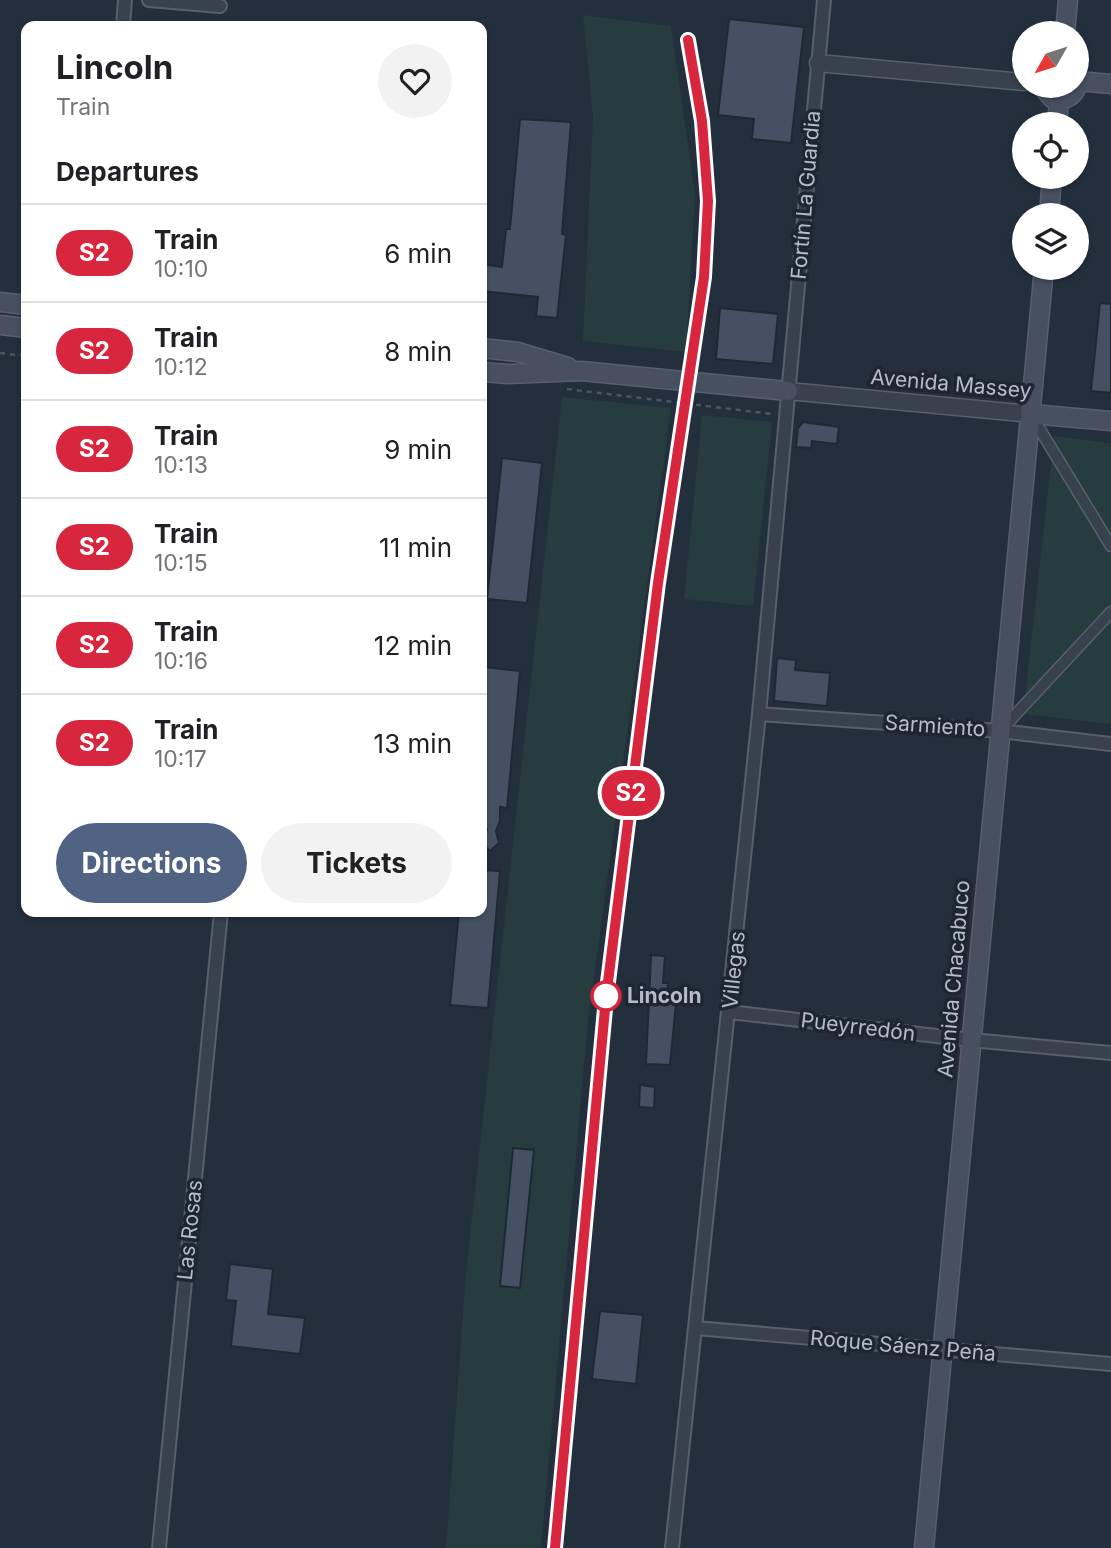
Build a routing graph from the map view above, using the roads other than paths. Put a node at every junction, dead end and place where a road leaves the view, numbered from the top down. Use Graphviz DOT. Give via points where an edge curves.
graph roads {
  1 [pos="125,0"];
  2 [pos="149,0"];
  3 [pos="824,0"];
  4 [pos="1068,0"];
  5 [pos="220,6"];
  6 [pos="123,21"];
  7 [pos="1066,21"];
  8 [pos="819,59"];
  9 [pos="1012,73"];
  10 [pos="1089,79"];
  11 [pos="1012,81"];
  12 [pos="1111,84"];
  13 [pos="1055,98"];
  14 [pos="1069,98"];
  15 [pos="1059,100"];
  16 [pos="1058,112"];
  17 [pos="1043,280"];
  18 [pos="0,302"];
  19 [pos="21,304"];
  20 [pos="0,325"];
  21 [pos="21,327"];
  22 [pos="487,349"];
  23 [pos="581,371"];
  24 [pos="487,372"];
  25 [pos="788,391"];
  26 [pos="1031,414"];
  27 [pos="1111,421"];
  28 [pos="1111,546"];
  29 [pos="1111,612"];
  30 [pos="759,714"];
  31 [pos="1000,731"];
  32 [pos="1111,744"];
  33 [pos="221,917"];
  34 [pos="730,1012"];
  35 [pos="971,1040"];
  36 [pos="1111,1054"];
  37 [pos="696,1328"];
  38 [pos="942,1350"];
  39 [pos="1111,1364"];
  40 [pos="159,1548"];
  41 [pos="672,1548"];
  42 [pos="923,1548"];
  1 -- 6 [label="street"];
  2 -- 5 [label="street"];
  3 -- 8 [label="street, Fortín La Guardia"];
  4 -- 7 [label="main road"];
  8 -- 9 [label="street"];
  8 -- 11 [label="street"];
  8 -- 25 [label="street, Fortín La Guardia"];
  10 -- 12 [label="main road"];
  13 -- 15 [label="main road"];
  14 -- 15 [label="main road"];
  15 -- 16 [label="main road"];
  17 -- 26 [label="main road, Avenida Chacabuco"];
  18 -- 19 [label="main road"];
  20 -- 21 [label="main road"];
  22 -- 23 [label="main road" via="518,352"];
  23 -- 24 [label="main road"];
  23 -- 25 [label="main road"];
  25 -- 26 [label="street, Avenida Massey"];
  25 -- 30 [label="street, Villegas"];
  26 -- 27 [label="main road, Avenida Massey"];
  26 -- 28 [label="street"];
  26 -- 31 [label="main road, Avenida Chacabuco"];
  29 -- 31 [label="street"];
  30 -- 31 [label="street, Sarmiento"];
  30 -- 34 [label="street, Villegas"];
  31 -- 32 [label="street, Sarmiento"];
  31 -- 35 [label="main road, Avenida Chacabuco"];
  33 -- 40 [label="street, Las Rosas"];
  34 -- 35 [label="street, Pueyrredón"];
  34 -- 37 [label="street, Villegas"];
  35 -- 36 [label="street, Pueyrredón"];
  35 -- 38 [label="main road, Avenida Chacabuco"];
  37 -- 38 [label="street, Roque Sáenz Peña"];
  37 -- 41 [label="street, Villegas"];
  38 -- 39 [label="street, Roque Sáenz Peña"];
  38 -- 42 [label="main road, Avenida Chacabuco"];
}
